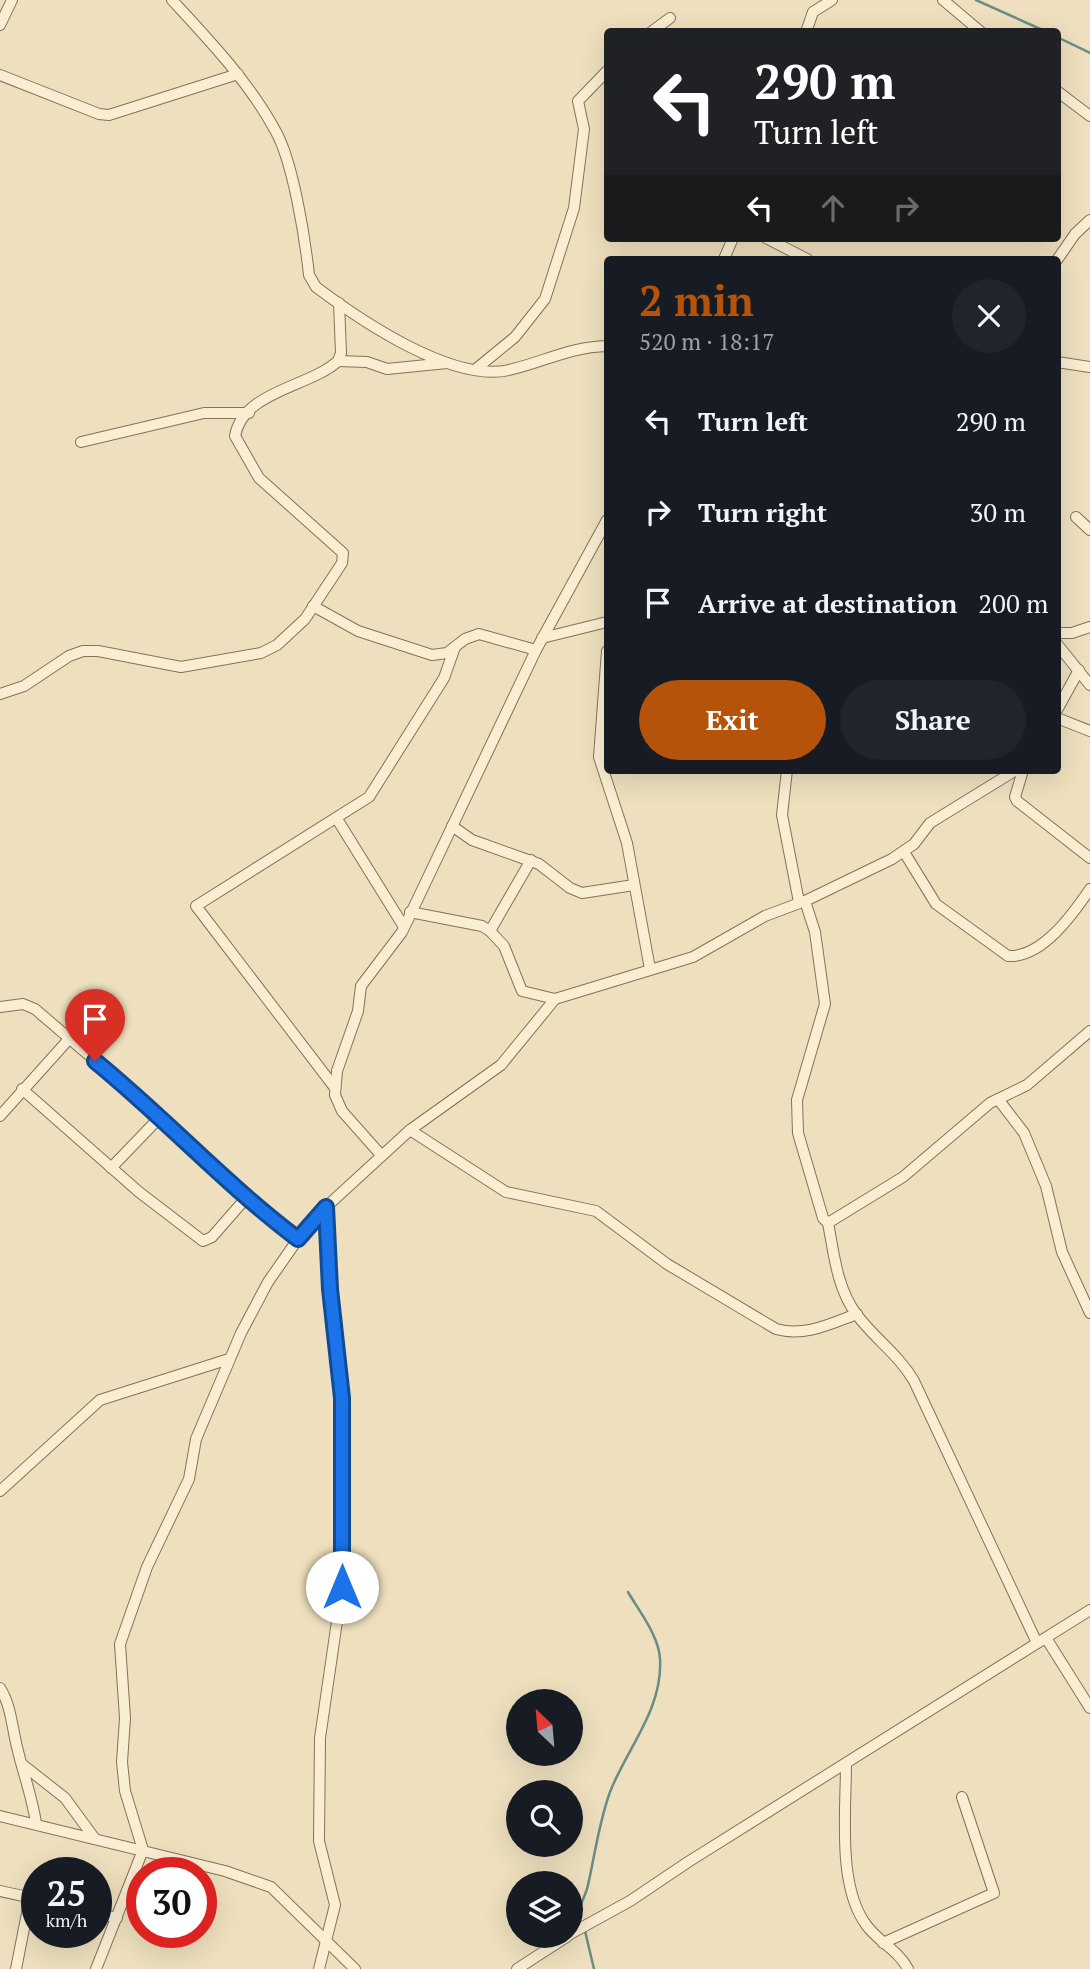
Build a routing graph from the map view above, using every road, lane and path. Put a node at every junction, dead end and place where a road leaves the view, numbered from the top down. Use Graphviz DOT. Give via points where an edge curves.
graph roads {
  1 [pos="12,0"];
  2 [pos="172,0"];
  3 [pos="832,0"];
  4 [pos="943,0"];
  5 [pos="670,18"];
  6 [pos="0,25"];
  7 [pos="656,28"];
  8 [pos="807,28"];
  9 [pos="976,28"];
  10 [pos="238,74"];
  11 [pos="604,74"];
  12 [pos="0,75"];
  13 [pos="1061,94"];
  14 [pos="1090,116"];
  15 [pos="1088,227"];
  16 [pos="771,242"];
  17 [pos="787,255"];
  18 [pos="1061,256"];
  19 [pos="339,303"];
  20 [pos="604,346"];
  21 [pos="338,361"];
  22 [pos="450,362"];
  23 [pos="1061,363"];
  24 [pos="1090,367"];
  25 [pos="476,369"];
  26 [pos="249,413"];
  27 [pos="81,442"];
  28 [pos="1076,517"];
  29 [pos="604,525"];
  30 [pos="1090,530"];
  31 [pos="313,606"];
  32 [pos="604,623"];
  33 [pos="1090,627"];
  34 [pos="1061,633"];
  35 [pos="542,638"];
  36 [pos="455,647"];
  37 [pos="1061,649"];
  38 [pos="536,650"];
  39 [pos="1079,670"];
  40 [pos="1090,685"];
  41 [pos="0,694"];
  42 [pos="604,696"];
  43 [pos="1061,703"];
  44 [pos="1061,720"];
  45 [pos="1090,732"];
  46 [pos="604,770"];
  47 [pos="605,774"];
  48 [pos="787,774"];
  49 [pos="1009,774"];
  50 [pos="1022,774"];
  51 [pos="337,819"];
  52 [pos="452,826"];
  53 [pos="904,852"];
  54 [pos="1090,858"];
  55 [pos="531,860"];
  56 [pos="634,885"];
  57 [pos="1090,889"];
  58 [pos="802,902"];
  59 [pos="410,912"];
  60 [pos="404,927"];
  61 [pos="489,931"];
  62 [pos="650,969"];
  63 [pos="555,999"];
  64 [pos="0,1007"];
  65 [pos="1090,1031"];
  66 [pos="69,1039"];
  67 [pos="335,1088"];
  68 [pos="22,1089"];
  69 [pos="998,1100"];
  70 [pos="0,1116"];
  71 [pos="162,1116"];
  72 [pos="410,1130"];
  73 [pos="381,1155"];
  74 [pos="111,1168"];
  75 [pos="246,1198"];
  76 [pos="326,1207"];
  77 [pos="828,1223"];
  78 [pos="298,1239"];
  79 [pos="1089,1308"];
  80 [pos="857,1314"];
  81 [pos="229,1359"];
  82 [pos="0,1491"];
  83 [pos="1090,1610"];
  84 [pos="1042,1641"];
  85 [pos="0,1688"];
  86 [pos="1090,1708"];
  87 [pos="846,1764"];
  88 [pos="23,1765"];
  89 [pos="962,1797"];
  90 [pos="0,1816"];
  91 [pos="36,1823"];
  92 [pos="95,1839"];
  93 [pos="143,1850"];
  94 [pos="0,1891"];
  95 [pos="21,1895"];
  96 [pos="112,1917"];
  97 [pos="117,1918"];
  98 [pos="583,1927"];
  99 [pos="326,1938"];
  100 [pos="883,1942"];
  101 [pos="21,1948"];
  102 [pos="549,1948"];
  103 [pos="16,1969"];
  104 [pos="96,1969"];
  105 [pos="319,1969"];
  106 [pos="355,1969"];
  107 [pos="517,1969"];
  108 [pos="908,1969"];
  1 -- 6 [label="street"];
  2 -- 10 [label="street"];
  3 -- 8 [label="street" via="813,12"];
  4 -- 9 [label="street"];
  5 -- 7 [label="street"];
  10 -- 12 [label="street" via="109,115"];
  10 -- 19 [label="street" via="276,132 294,194 309,275 316,287"];
  11 -- 25 [label="street" via="578,101 584,129 571,225 545,299 515,337"];
  13 -- 14 [label="street"];
  15 -- 18 [label="street"];
  16 -- 17 [label="street"];
  19 -- 21 [label="street"];
  19 -- 22 [label="street" via="403,342"];
  20 -- 25 [label="street" via="570,349 509,370"];
  21 -- 22 [label="street" via="367,362 387,369"];
  21 -- 26 [label="street"];
  22 -- 25 [label="street"];
  23 -- 24 [label="street"];
  26 -- 27 [label="street" via="204,413"];
  26 -- 31 [label="street" via="235,436 253,470 343,553 342,563"];
  28 -- 30 [label="street"];
  29 -- 35 [label="street"];
  31 -- 36 [label="street" via="358,631 432,655"];
  31 -- 41 [label="street" via="282,641 261,653 181,667 83,651 24,686"];
  32 -- 35 [label="street"];
  33 -- 34 [label="street"];
  35 -- 38 [label="street"];
  36 -- 38 [label="street" via="480,634"];
  36 -- 51 [label="street" via="444,678 377,787"];
  37 -- 39 [label="street"];
  38 -- 52 [label="street"];
  39 -- 40 [label="street"];
  39 -- 43 [label="street"];
  42 -- 46 [label="street" via="600,757"];
  44 -- 45 [label="street"];
  47 -- 56 [label="street" via="627,842"];
  48 -- 58 [label="street" via="782,816"];
  49 -- 53 [label="street" via="939,817"];
  50 -- 54 [label="street" via="1017,801"];
  51 -- 60 [label="street"];
  51 -- 67 [label="street" via="196,906"];
  52 -- 55 [label="street" via="472,841"];
  52 -- 59 [label="street"];
  53 -- 57 [label="street" via="936,904 1008,956 1047,940"];
  53 -- 58 [label="street"];
  55 -- 56 [label="street" via="582,893"];
  55 -- 61 [label="street"];
  56 -- 62 [label="street"];
  58 -- 62 [label="street" via="765,916 693,957"];
  58 -- 77 [label="street" via="815,932 825,1004 797,1100 798,1133"];
  59 -- 60 [label="street"];
  59 -- 61 [label="street"];
  60 -- 67 [label="street" via="361,986"];
  61 -- 63 [label="street" via="504,946 522,991"];
  62 -- 63 [label="street"];
  63 -- 72 [label="street" via="501,1065"];
  64 -- 66 [label="street" via="23,1004 35,1009"];
  65 -- 69 [label="street" via="1027,1085"];
  66 -- 68 [label="street"];
  66 -- 71 [label="street"];
  67 -- 73 [label="street" via="342,1111"];
  68 -- 70 [label="street"];
  68 -- 74 [label="street"];
  69 -- 77 [label="street" via="903,1177"];
  69 -- 79 [label="street" via="1024,1133 1046,1186 1062,1252"];
  71 -- 74 [label="street"];
  71 -- 75 [label="street"];
  72 -- 73 [label="street"];
  72 -- 80 [label="street" via="506,1192 597,1211 667,1264 776,1329 791,1333 814,1330"];
  73 -- 76 [label="street"];
  74 -- 75 [label="street" via="203,1241 212,1237"];
  75 -- 78 [label="street"];
  76 -- 78 [label="street"];
  76 -- 99 [label="street" via="342,1398 342,1587 320,1738 318,1841 335,1905"];
  77 -- 80 [label="street" via="840,1283"];
  78 -- 81 [label="street" via="268,1282"];
  80 -- 84 [label="street" via="914,1381"];
  81 -- 82 [label="street" via="100,1400"];
  81 -- 93 [label="street" via="196,1439 189,1479 147,1567 120,1644 125,1791"];
  83 -- 84 [label="street"];
  84 -- 86 [label="street"];
  84 -- 87 [label="street"];
  85 -- 88 [label="street"];
  87 -- 98 [label="street" via="630,1902"];
  87 -- 100 [label="street" via="846,1848 854,1903"];
  88 -- 91 [label="street"];
  88 -- 92 [label="street" via="65,1798"];
  89 -- 100 [label="street" via="994,1893"];
  90 -- 91 [label="street"];
  91 -- 92 [label="street"];
  92 -- 93 [label="street"];
  93 -- 97 [label="street"];
  93 -- 99 [label="street" via="271,1886"];
  94 -- 95 [label="street"];
  96 -- 97 [label="street"];
  97 -- 104 [label="street"];
  99 -- 105 [label="street"];
  99 -- 106 [label="street"];
  100 -- 108 [label="street"];
  101 -- 103 [label="street"];
  102 -- 107 [label="street"];
}
